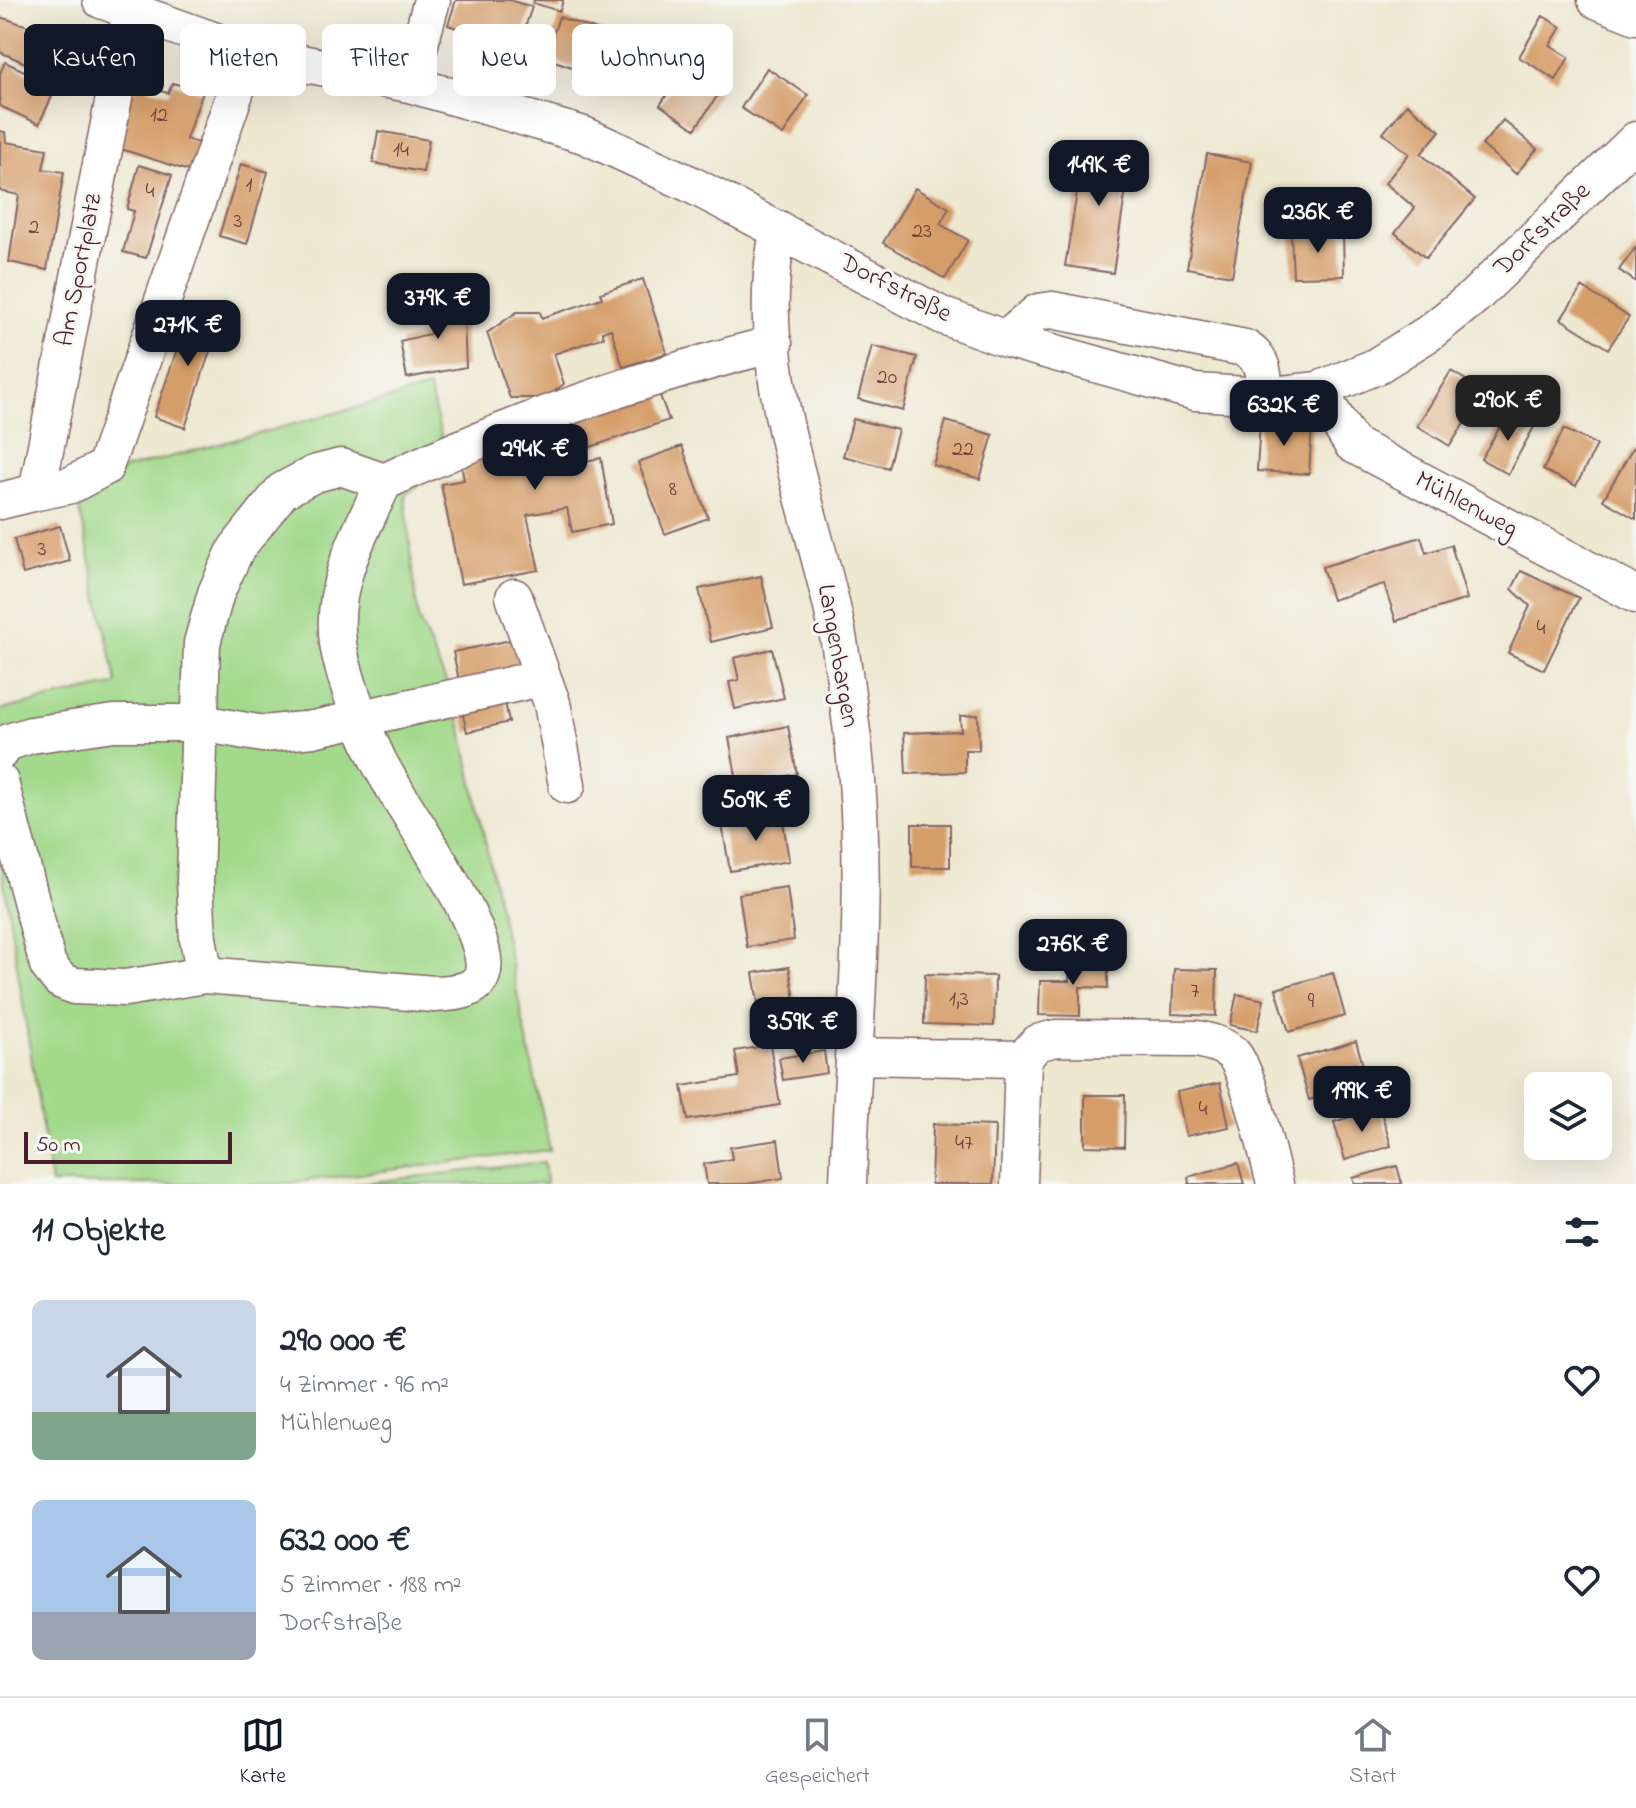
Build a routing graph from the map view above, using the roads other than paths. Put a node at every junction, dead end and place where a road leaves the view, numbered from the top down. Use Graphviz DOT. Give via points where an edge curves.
graph roads {
  1 [pos="432,0"];
  2 [pos="1596,0"];
  3 [pos="116,6"];
  4 [pos="1636,16"];
  5 [pos="425,24"];
  6 [pos="180,29"];
  7 [pos="437,92"];
  8 [pos="234,96"];
  9 [pos="1636,140"];
  10 [pos="779,229"];
  11 [pos="1006,339"];
  12 [pos="774,344"];
  13 [pos="1318,390"];
  14 [pos="1265,396"];
  15 [pos="384,482"];
  16 [pos="37,492"];
  17 [pos="0,501"];
  18 [pos="1636,595"];
  19 [pos="514,597"];
  20 [pos="541,678"];
  21 [pos="361,716"];
  22 [pos="201,723"];
  23 [pos="0,752"];
  24 [pos="0,782"];
  25 [pos="567,785"];
  26 [pos="205,975"];
  27 [pos="853,1056"];
  28 [pos="1023,1059"];
  29 [pos="848,1184"];
  30 [pos="1019,1184"];
  31 [pos="1275,1184"];
  1 -- 5 [label="street"];
  2 -- 4 [label="street"];
  3 -- 6 [label="street, Dorfstraße"];
  3 -- 16 [label="street, Am Sportplatz"];
  7 -- 10 [label="street, Dorfstraße" via="584,135"];
  8 -- 16 [label="street" via="105,467 71,485"];
  9 -- 13 [label="street, Dorfstraße" via="1474,297 1429,333 1375,367"];
  10 -- 11 [label="street, Dorfstraße" via="943,316"];
  10 -- 12 [label="street, Langenbargen" via="773,255"];
  11 -- 14 [label="street, Dorfstraße" via="1195,392"];
  11 -- 14 [label="street" via="1038,312 1052,310 1245,348 1257,355"];
  12 -- 15 [label="street" via="702,363 502,432"];
  12 -- 27 [label="street, Langenbargen" via="785,428 834,617 852,727 859,927"];
  13 -- 14 [label="street, Dorfstraße"];
  13 -- 18 [label="street, Mühlenweg" via="1352,444"];
  15 -- 21 [label="street" via="346,562 337,608 338,644"];
  15 -- 22 [label="street" via="341,467 282,491 262,512 236,549 216,593 202,643"];
  16 -- 17 [label="street"];
  19 -- 20 [label="street"];
  20 -- 21 [label="street"];
  20 -- 25 [label="street" via="552,703"];
  21 -- 22 [label="street" via="313,729 263,734"];
  21 -- 26 [label="street" via="377,759 466,911 482,953 482,974 472,987 434,994"];
  22 -- 23 [label="street" via="73,727 9,742"];
  22 -- 26 [label="street" via="195,882"];
  24 -- 26 [label="street" via="48,965 60,980 74,986 125,988"];
  27 -- 28 [label="street"];
  27 -- 29 [label="street, Langenbargen"];
  28 -- 30 [label="street"];
  28 -- 31 [label="street" via="1037,1043 1056,1038 1197,1039 1219,1044 1234,1055 1245,1077"];
}
